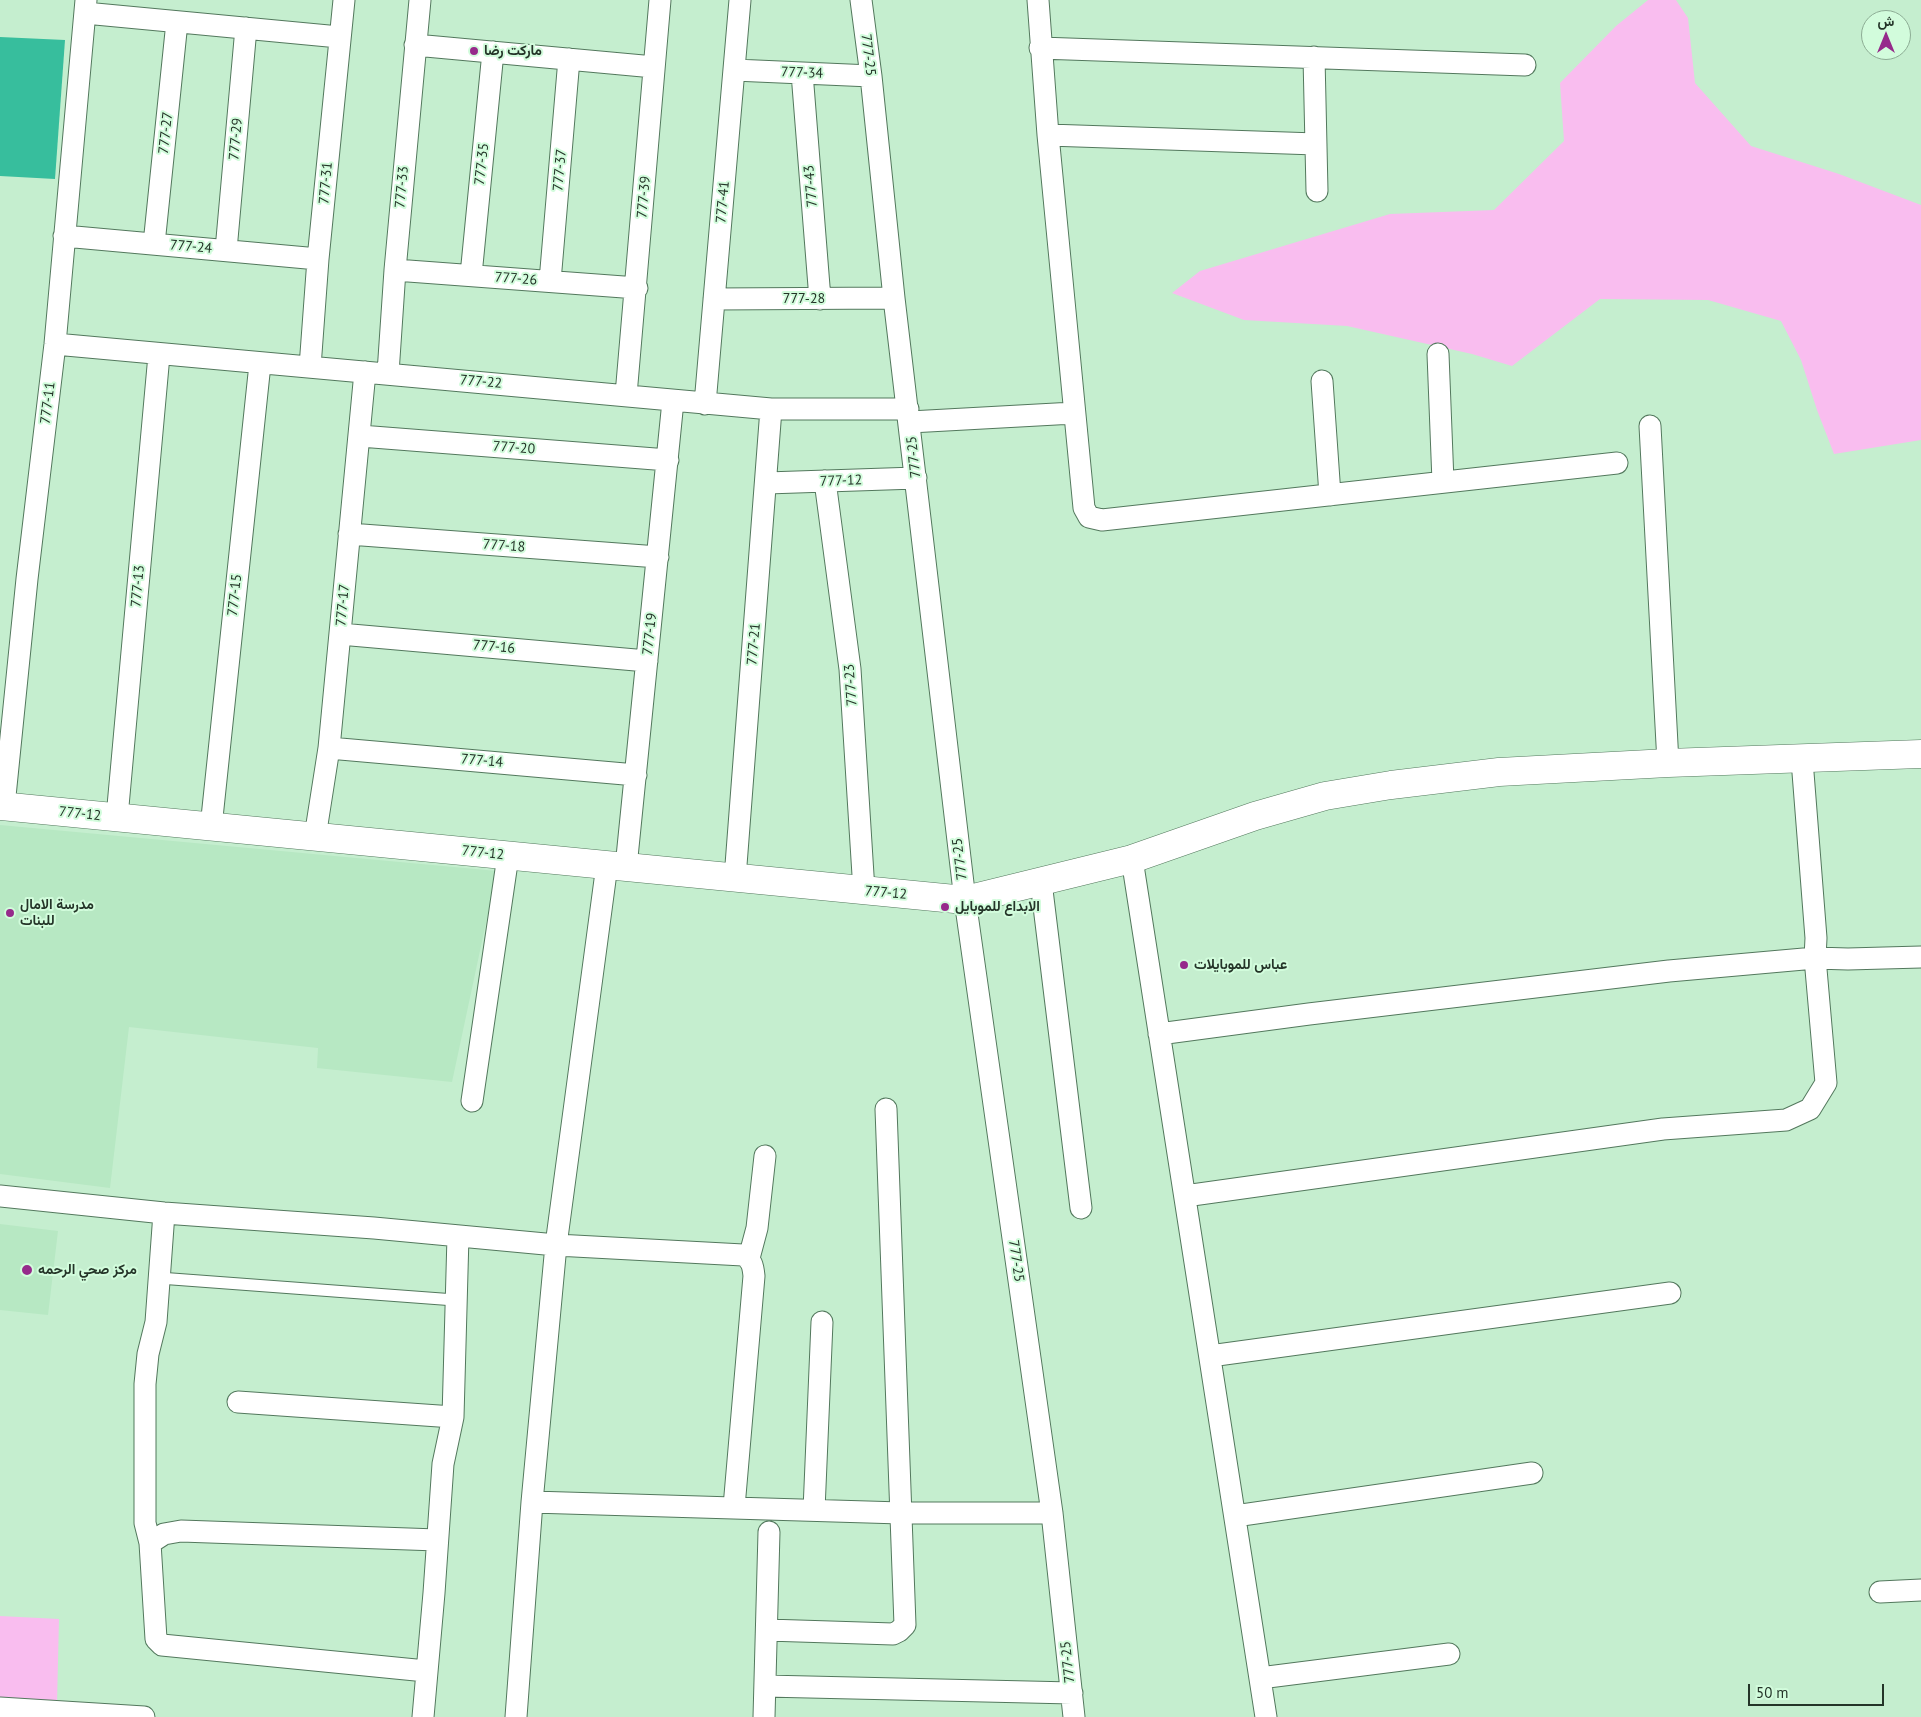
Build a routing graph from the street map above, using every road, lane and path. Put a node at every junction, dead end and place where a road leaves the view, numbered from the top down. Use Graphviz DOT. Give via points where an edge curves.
graph roads {
  1 [pos="344,0"];
  2 [pos="420,0"];
  3 [pos="660,0"];
  4 [pos="740,0"];
  5 [pos="861,0"];
  6 [pos="1038,0"];
  7 [pos="86,6"];
  8 [pos="177,22"];
  9 [pos="246,28"];
  10 [pos="339,36"];
  11 [pos="416,45"];
  12 [pos="1040,48"];
  13 [pos="493,52"];
  14 [pos="1314,57"];
  15 [pos="570,59"];
  16 [pos="1525,65"];
  17 [pos="654,67"];
  18 [pos="734,70"];
  19 [pos="802,73"];
  20 [pos="871,76"];
  21 [pos="1048,135"];
  22 [pos="1316,144"];
  23 [pos="1317,192"];
  24 [pos="64,236"];
  25 [pos="154,244"];
  26 [pos="226,250"];
  27 [pos="318,258"];
  28 [pos="395,270"];
  29 [pos="472,275"];
  30 [pos="550,282"];
  31 [pos="637,288"];
  32 [pos="894,298"];
  33 [pos="714,299"];
  34 [pos="820,299"];
  35 [pos="55,344"];
  36 [pos="159,354"];
  37 [pos="1438,354"];
  38 [pos="260,364"];
  39 [pos="310,367"];
  40 [pos="365,372"];
  41 [pos="388,373"];
  42 [pos="1322,380"];
  43 [pos="626,395"];
  44 [pos="673,401"];
  45 [pos="706,404"];
  46 [pos="771,409"];
  47 [pos="1074,412"];
  48 [pos="909,415"];
  49 [pos="1650,426"];
  50 [pos="360,436"];
  51 [pos="668,460"];
  52 [pos="1617,463"];
  53 [pos="916,478"];
  54 [pos="825,481"];
  55 [pos="1443,482"];
  56 [pos="767,484"];
  57 [pos="1330,495"];
  58 [pos="349,534"];
  59 [pos="658,558"];
  60 [pos="340,634"];
  61 [pos="648,661"];
  62 [pos="329,748"];
  63 [pos="1921,754"];
  64 [pos="1802,760"];
  65 [pos="1668,763"];
  66 [pos="636,775"];
  67 [pos="2,806"];
  68 [pos="117,818"];
  69 [pos="211,826"];
  70 [pos="315,837"];
  71 [pos="508,856"];
  72 [pos="1132,859"];
  73 [pos="617,866"];
  74 [pos="735,878"];
  75 [pos="1041,882"];
  76 [pos="864,891"];
  77 [pos="965,900"];
  78 [pos="1921,957"];
  79 [pos="1815,958"];
  80 [pos="1159,1034"];
  81 [pos="472,1101"];
  82 [pos="886,1110"];
  83 [pos="765,1156"];
  84 [pos="0,1196"];
  85 [pos="1185,1196"];
  86 [pos="1081,1208"];
  87 [pos="164,1213"];
  88 [pos="458,1236"];
  89 [pos="556,1245"];
  90 [pos="748,1258"];
  91 [pos="159,1278"];
  92 [pos="1670,1293"];
  93 [pos="456,1300"];
  94 [pos="822,1322"];
  95 [pos="1210,1356"];
  96 [pos="238,1402"];
  97 [pos="453,1418"];
  98 [pos="1532,1473"];
  99 [pos="532,1502"];
  100 [pos="734,1507"];
  101 [pos="814,1510"];
  102 [pos="902,1513"];
  103 [pos="1052,1514"];
  104 [pos="1235,1516"];
  105 [pos="769,1532"];
  106 [pos="437,1540"];
  107 [pos="150,1543"];
  108 [pos="1921,1590"];
  109 [pos="1880,1592"];
  110 [pos="767,1630"];
  111 [pos="1450,1654"];
  112 [pos="426,1671"];
  113 [pos="1260,1678"];
  114 [pos="765,1686"];
  115 [pos="1072,1693"];
  116 [pos="0,1708"];
  117 [pos="144,1717"];
  118 [pos="422,1717"];
  119 [pos="516,1717"];
  120 [pos="764,1717"];
  121 [pos="1074,1717"];
  122 [pos="1266,1717"];
  1 -- 10 [label="street, 777-31"];
  2 -- 11 [label="street, 777-33"];
  3 -- 17 [label="street, 777-39"];
  4 -- 18 [label="street, 777-41"];
  5 -- 20 [label="street, 777-25"];
  6 -- 12 [label="street"];
  7 -- 8 [label="street"];
  7 -- 24 [label="street, 777-11"];
  8 -- 9 [label="street"];
  8 -- 25 [label="street, 777-27"];
  9 -- 10 [label="street"];
  9 -- 26 [label="street, 777-29"];
  10 -- 27 [label="street, 777-31"];
  11 -- 13 [label="street"];
  11 -- 28 [label="street, 777-33"];
  12 -- 14 [label="street"];
  12 -- 21 [label="street"];
  13 -- 15 [label="street"];
  13 -- 29 [label="street, 777-35"];
  14 -- 16 [label="street"];
  14 -- 22 [label="street"];
  15 -- 17 [label="street"];
  15 -- 30 [label="street, 777-37"];
  17 -- 31 [label="street, 777-39"];
  18 -- 19 [label="street, 777-34"];
  18 -- 33 [label="street, 777-41"];
  19 -- 20 [label="street, 777-34"];
  19 -- 34 [label="street, 777-43"];
  20 -- 32 [label="street, 777-25"];
  21 -- 22 [label="street"];
  21 -- 47 [label="street"];
  22 -- 23 [label="street"];
  24 -- 25 [label="street, 777-24"];
  24 -- 35 [label="street, 777-11"];
  25 -- 26 [label="street, 777-24"];
  26 -- 27 [label="street, 777-24"];
  27 -- 39 [label="street, 777-31"];
  28 -- 29 [label="street, 777-26"];
  28 -- 41 [label="street, 777-33"];
  29 -- 30 [label="street, 777-26"];
  30 -- 31 [label="street, 777-26"];
  31 -- 43 [label="street, 777-39"];
  32 -- 34 [label="street, 777-28"];
  32 -- 48 [label="street, 777-25"];
  33 -- 34 [label="street, 777-28"];
  33 -- 45 [label="street, 777-41"];
  35 -- 36 [label="street, 777-22"];
  35 -- 67 [label="street, 777-11"];
  36 -- 38 [label="street, 777-22"];
  36 -- 68 [label="street, 777-13"];
  37 -- 55 [label="street"];
  38 -- 39 [label="street, 777-22"];
  38 -- 69 [label="street, 777-15"];
  39 -- 40 [label="street, 777-22"];
  40 -- 41 [label="street, 777-22"];
  40 -- 50 [label="street, 777-17"];
  41 -- 43 [label="street, 777-22"];
  42 -- 57 [label="street"];
  43 -- 44 [label="street, 777-22"];
  44 -- 45 [label="street, 777-22"];
  44 -- 51 [label="street, 777-19"];
  45 -- 46 [label="street, 777-22"];
  46 -- 48 [label="street, 777-22"];
  46 -- 56 [label="street, 777-21"];
  47 -- 48 [label="street, 777-22"];
  47 -- 57 [label="street" via="1084,508 1089,517 1102,520"];
  48 -- 53 [label="street, 777-25"];
  49 -- 65 [label="street"];
  50 -- 51 [label="street, 777-20"];
  50 -- 58 [label="street, 777-17"];
  51 -- 59 [label="street, 777-19"];
  52 -- 55 [label="street"];
  53 -- 54 [label="street, 777-12"];
  53 -- 77 [label="street, 777-25"];
  54 -- 56 [label="street, 777-12"];
  54 -- 76 [label="street, 777-23" via="850,669"];
  55 -- 57 [label="street"];
  56 -- 74 [label="street, 777-21"];
  58 -- 59 [label="street, 777-18"];
  58 -- 60 [label="street, 777-17"];
  59 -- 61 [label="street, 777-19"];
  60 -- 61 [label="street, 777-16"];
  60 -- 62 [label="street, 777-17"];
  61 -- 66 [label="street, 777-19"];
  62 -- 66 [label="street, 777-14"];
  62 -- 70 [label="street, 777-17"];
  63 -- 64 [label="street, 777-12"];
  64 -- 65 [label="street, 777-12"];
  64 -- 79 [label="street"];
  65 -- 72 [label="street, 777-12" via="1499,772 1325,796 1255,816"];
  66 -- 73 [label="street, 777-19"];
  67 -- 68 [label="street, 777-12"];
  68 -- 69 [label="street, 777-12"];
  69 -- 70 [label="street, 777-12"];
  70 -- 71 [label="street, 777-12"];
  71 -- 73 [label="street, 777-12"];
  71 -- 81 [label="street"];
  72 -- 75 [label="street, 777-12"];
  72 -- 80 [label="street"];
  73 -- 74 [label="street, 777-12"];
  73 -- 89 [label="street, 777-19"];
  74 -- 76 [label="street, 777-12"];
  75 -- 77 [label="street, 777-12"];
  75 -- 86 [label="street"];
  76 -- 77 [label="street, 777-12"];
  77 -- 103 [label="street, 777-25"];
  78 -- 79 [label="street"];
  79 -- 80 [label="street" via="1649,973"];
  79 -- 85 [label="street" via="1826,1083 1810,1109 1786,1120 1663,1129"];
  80 -- 85 [label="street"];
  82 -- 102 [label="street"];
  83 -- 90 [label="street" via="757,1228"];
  84 -- 87 [label="street"];
  85 -- 95 [label="street"];
  87 -- 88 [label="street"];
  87 -- 91 [label="street"];
  88 -- 89 [label="street"];
  88 -- 93 [label="street"];
  89 -- 90 [label="street" via="734,1253"];
  89 -- 99 [label="street, 777-19"];
  90 -- 100 [label="street" via="754,1276"];
  91 -- 93 [label="lane"];
  91 -- 107 [label="street" via="156,1322 144,1384 145,1524"];
  92 -- 95 [label="street"];
  93 -- 97 [label="street"];
  94 -- 101 [label="street"];
  95 -- 104 [label="street"];
  96 -- 97 [label="street"];
  97 -- 106 [label="street" via="443,1464"];
  98 -- 104 [label="street"];
  99 -- 100 [label="street"];
  99 -- 119 [label="street, 777-19"];
  100 -- 101 [label="street"];
  101 -- 102 [label="street"];
  102 -- 103 [label="street"];
  102 -- 110 [label="street" via="905,1625 899,1631 893,1634"];
  103 -- 115 [label="street, 777-25"];
  104 -- 113 [label="street"];
  105 -- 110 [label="street"];
  106 -- 107 [label="street" via="181,1531 164,1534"];
  106 -- 112 [label="street"];
  107 -- 112 [label="street" via="155,1632 156,1639 162,1644"];
  108 -- 109 [label="street"];
  110 -- 114 [label="street"];
  111 -- 113 [label="street"];
  112 -- 118 [label="street"];
  113 -- 122 [label="street"];
  114 -- 115 [label="street"];
  114 -- 120 [label="street"];
  115 -- 121 [label="street, 777-25"];
  116 -- 117 [label="street"];
}
